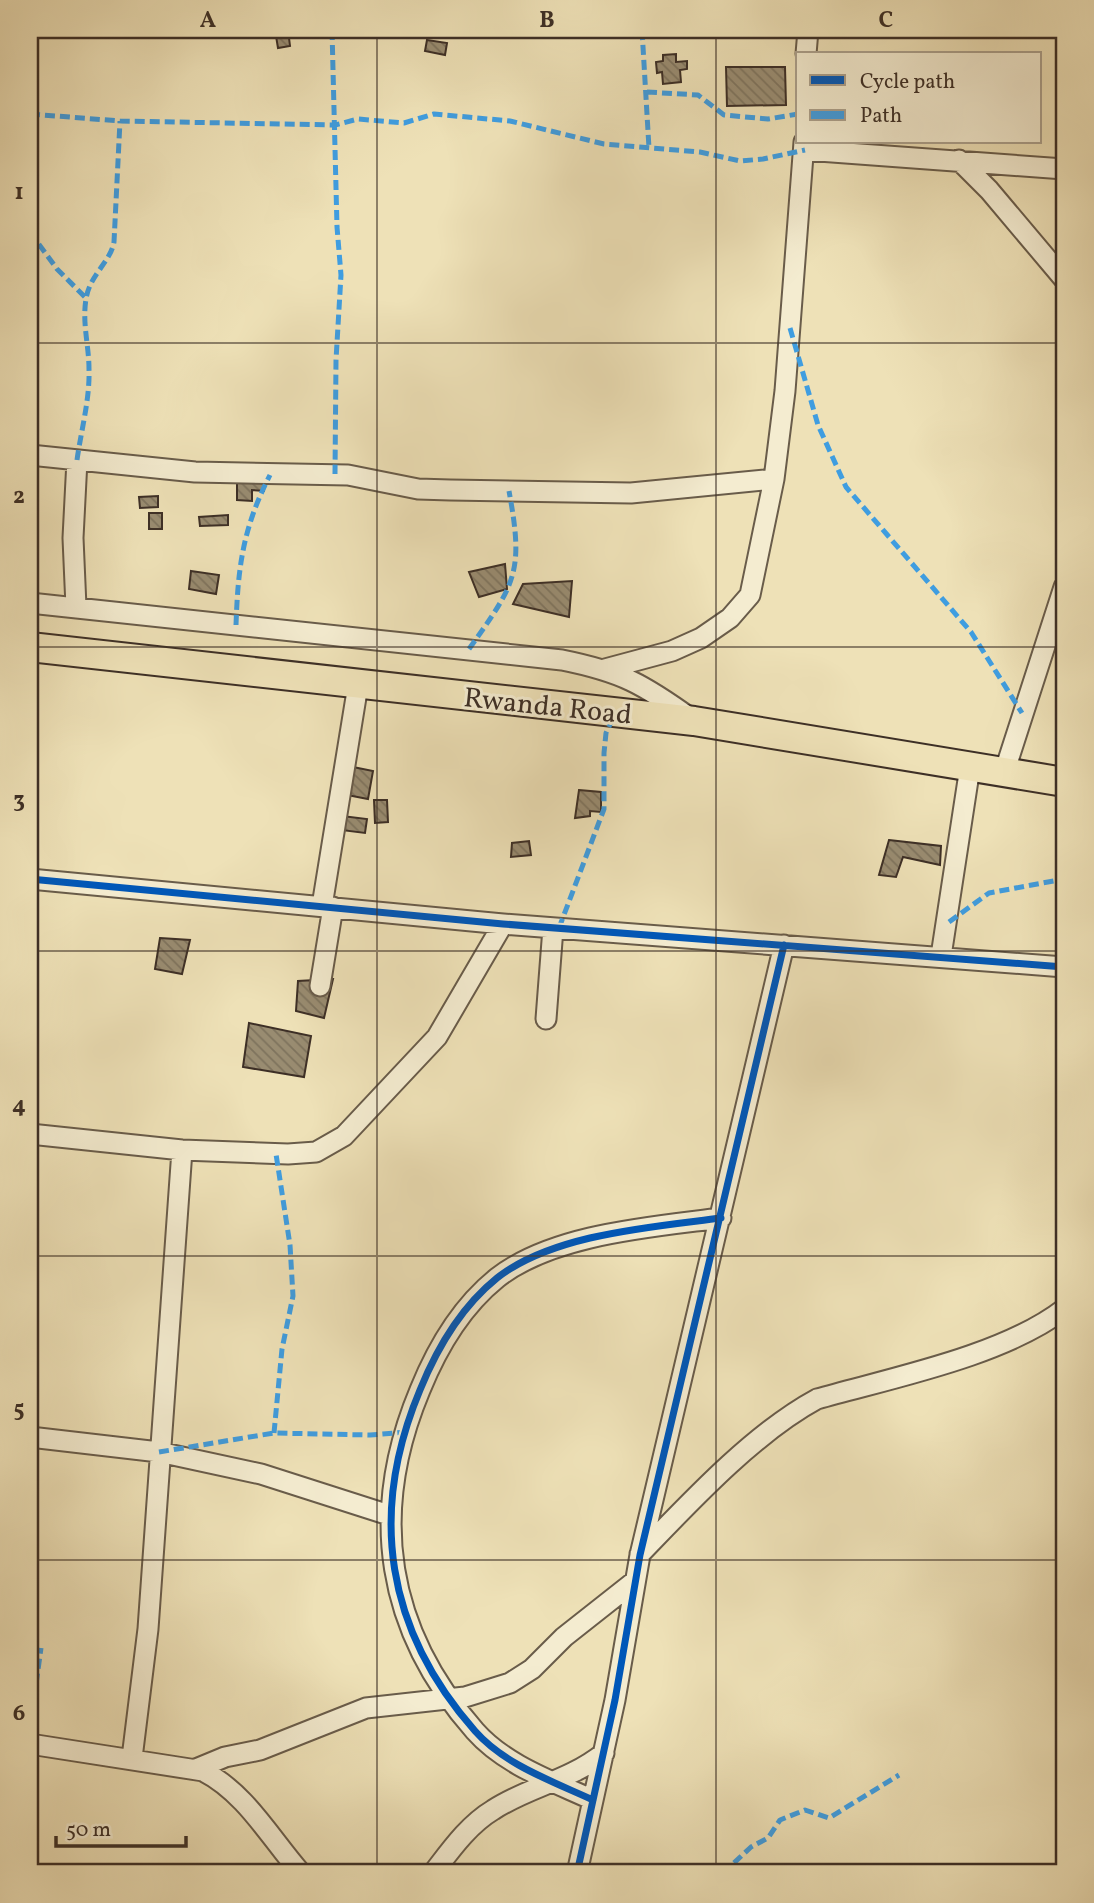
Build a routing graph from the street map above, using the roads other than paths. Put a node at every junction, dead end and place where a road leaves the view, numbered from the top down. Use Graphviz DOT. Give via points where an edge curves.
graph roads {
  1 [pos="808,30"];
  2 [pos="806,52"];
  3 [pos="805,146"];
  4 [pos="959,160"];
  5 [pos="1064,169"];
  6 [pos="1064,279"];
  7 [pos="30,456"];
  8 [pos="77,460"];
  9 [pos="774,479"];
  10 [pos="1064,587"];
  11 [pos="30,603"];
  12 [pos="76,607"];
  13 [pos="1061,612"];
  14 [pos="30,647"];
  15 [pos="605,669"];
  16 [pos="358,685"];
  17 [pos="694,721"];
  18 [pos="970,767"];
  19 [pos="1004,773"];
  20 [pos="1064,782"];
  21 [pos="30,879"];
  22 [pos="328,906"];
  23 [pos="503,924"];
  24 [pos="553,928"];
  25 [pos="784,945"];
  26 [pos="941,956"];
  27 [pos="1064,967"];
  28 [pos="320,986"];
  29 [pos="545,1019"];
  30 [pos="30,1134"];
  31 [pos="182,1150"];
  32 [pos="721,1218"];
  33 [pos="1064,1310"];
  34 [pos="30,1437"];
  35 [pos="159,1452"];
  36 [pos="389,1515"];
  37 [pos="640,1555"];
  38 [pos="635,1580"];
  39 [pos="450,1698"];
  40 [pos="30,1744"];
  41 [pos="604,1752"];
  42 [pos="132,1758"];
  43 [pos="196,1769"];
  44 [pos="556,1783"];
  45 [pos="593,1800"];
  46 [pos="301,1873"];
  47 [pos="432,1873"];
  48 [pos="577,1873"];
  1 -- 2 [label="street"];
  3 -- 4 [label="street"];
  3 -- 9 [label="street"];
  4 -- 5 [label="street"];
  4 -- 6 [label="street"];
  7 -- 8 [label="street"];
  8 -- 9 [label="street" via="206,473 348,475 418,489 450,490 631,493"];
  8 -- 12 [label="street"];
  9 -- 15 [label="street" via="750,595 730,618 671,651"];
  10 -- 13 [label="street"];
  11 -- 12 [label="street"];
  12 -- 15 [label="street" via="499,652"];
  13 -- 19 [label="street"];
  14 -- 16 [label="highway, Rwanda Road"];
  15 -- 17 [label="street" via="644,685"];
  16 -- 17 [label="highway, Rwanda Road"];
  16 -- 22 [label="street"];
  17 -- 18 [label="highway, Rwanda Road"];
  18 -- 19 [label="highway, Rwanda Road"];
  18 -- 26 [label="street"];
  19 -- 20 [label="highway, Rwanda Road"];
  21 -- 22 [label="street"];
  22 -- 23 [label="street"];
  22 -- 28 [label="street"];
  23 -- 24 [label="street"];
  23 -- 31 [label="street" via="437,1037 344,1136 306,1153"];
  24 -- 25 [label="street"];
  24 -- 29 [label="street"];
  25 -- 26 [label="street"];
  25 -- 32 [label="street"];
  26 -- 27 [label="street"];
  30 -- 31 [label="street"];
  31 -- 35 [label="street"];
  32 -- 36 [label="street" via="596,1236 548,1251 498,1277 461,1315 434,1356 397,1463"];
  32 -- 37 [label="street"];
  33 -- 37 [label="street" via="989,1347 817,1399 796,1411 698,1494"];
  34 -- 35 [label="street"];
  35 -- 36 [label="street" via="261,1474"];
  35 -- 42 [label="street" via="148,1629"];
  36 -- 39 [label="street" via="393,1575 402,1609 420,1650"];
  37 -- 38 [label="street"];
  38 -- 39 [label="street" via="532,1669 510,1683"];
  38 -- 41 [label="street"];
  39 -- 43 [label="street" via="366,1708 260,1750"];
  39 -- 44 [label="street" via="476,1732 514,1764"];
  40 -- 42 [label="street"];
  41 -- 44 [label="street"];
  41 -- 45 [label="street"];
  42 -- 43 [label="street"];
  43 -- 46 [label="street" via="222,1781 241,1798"];
  44 -- 45 [label="street"];
  44 -- 47 [label="street" via="492,1810"];
  45 -- 48 [label="street"];
}
